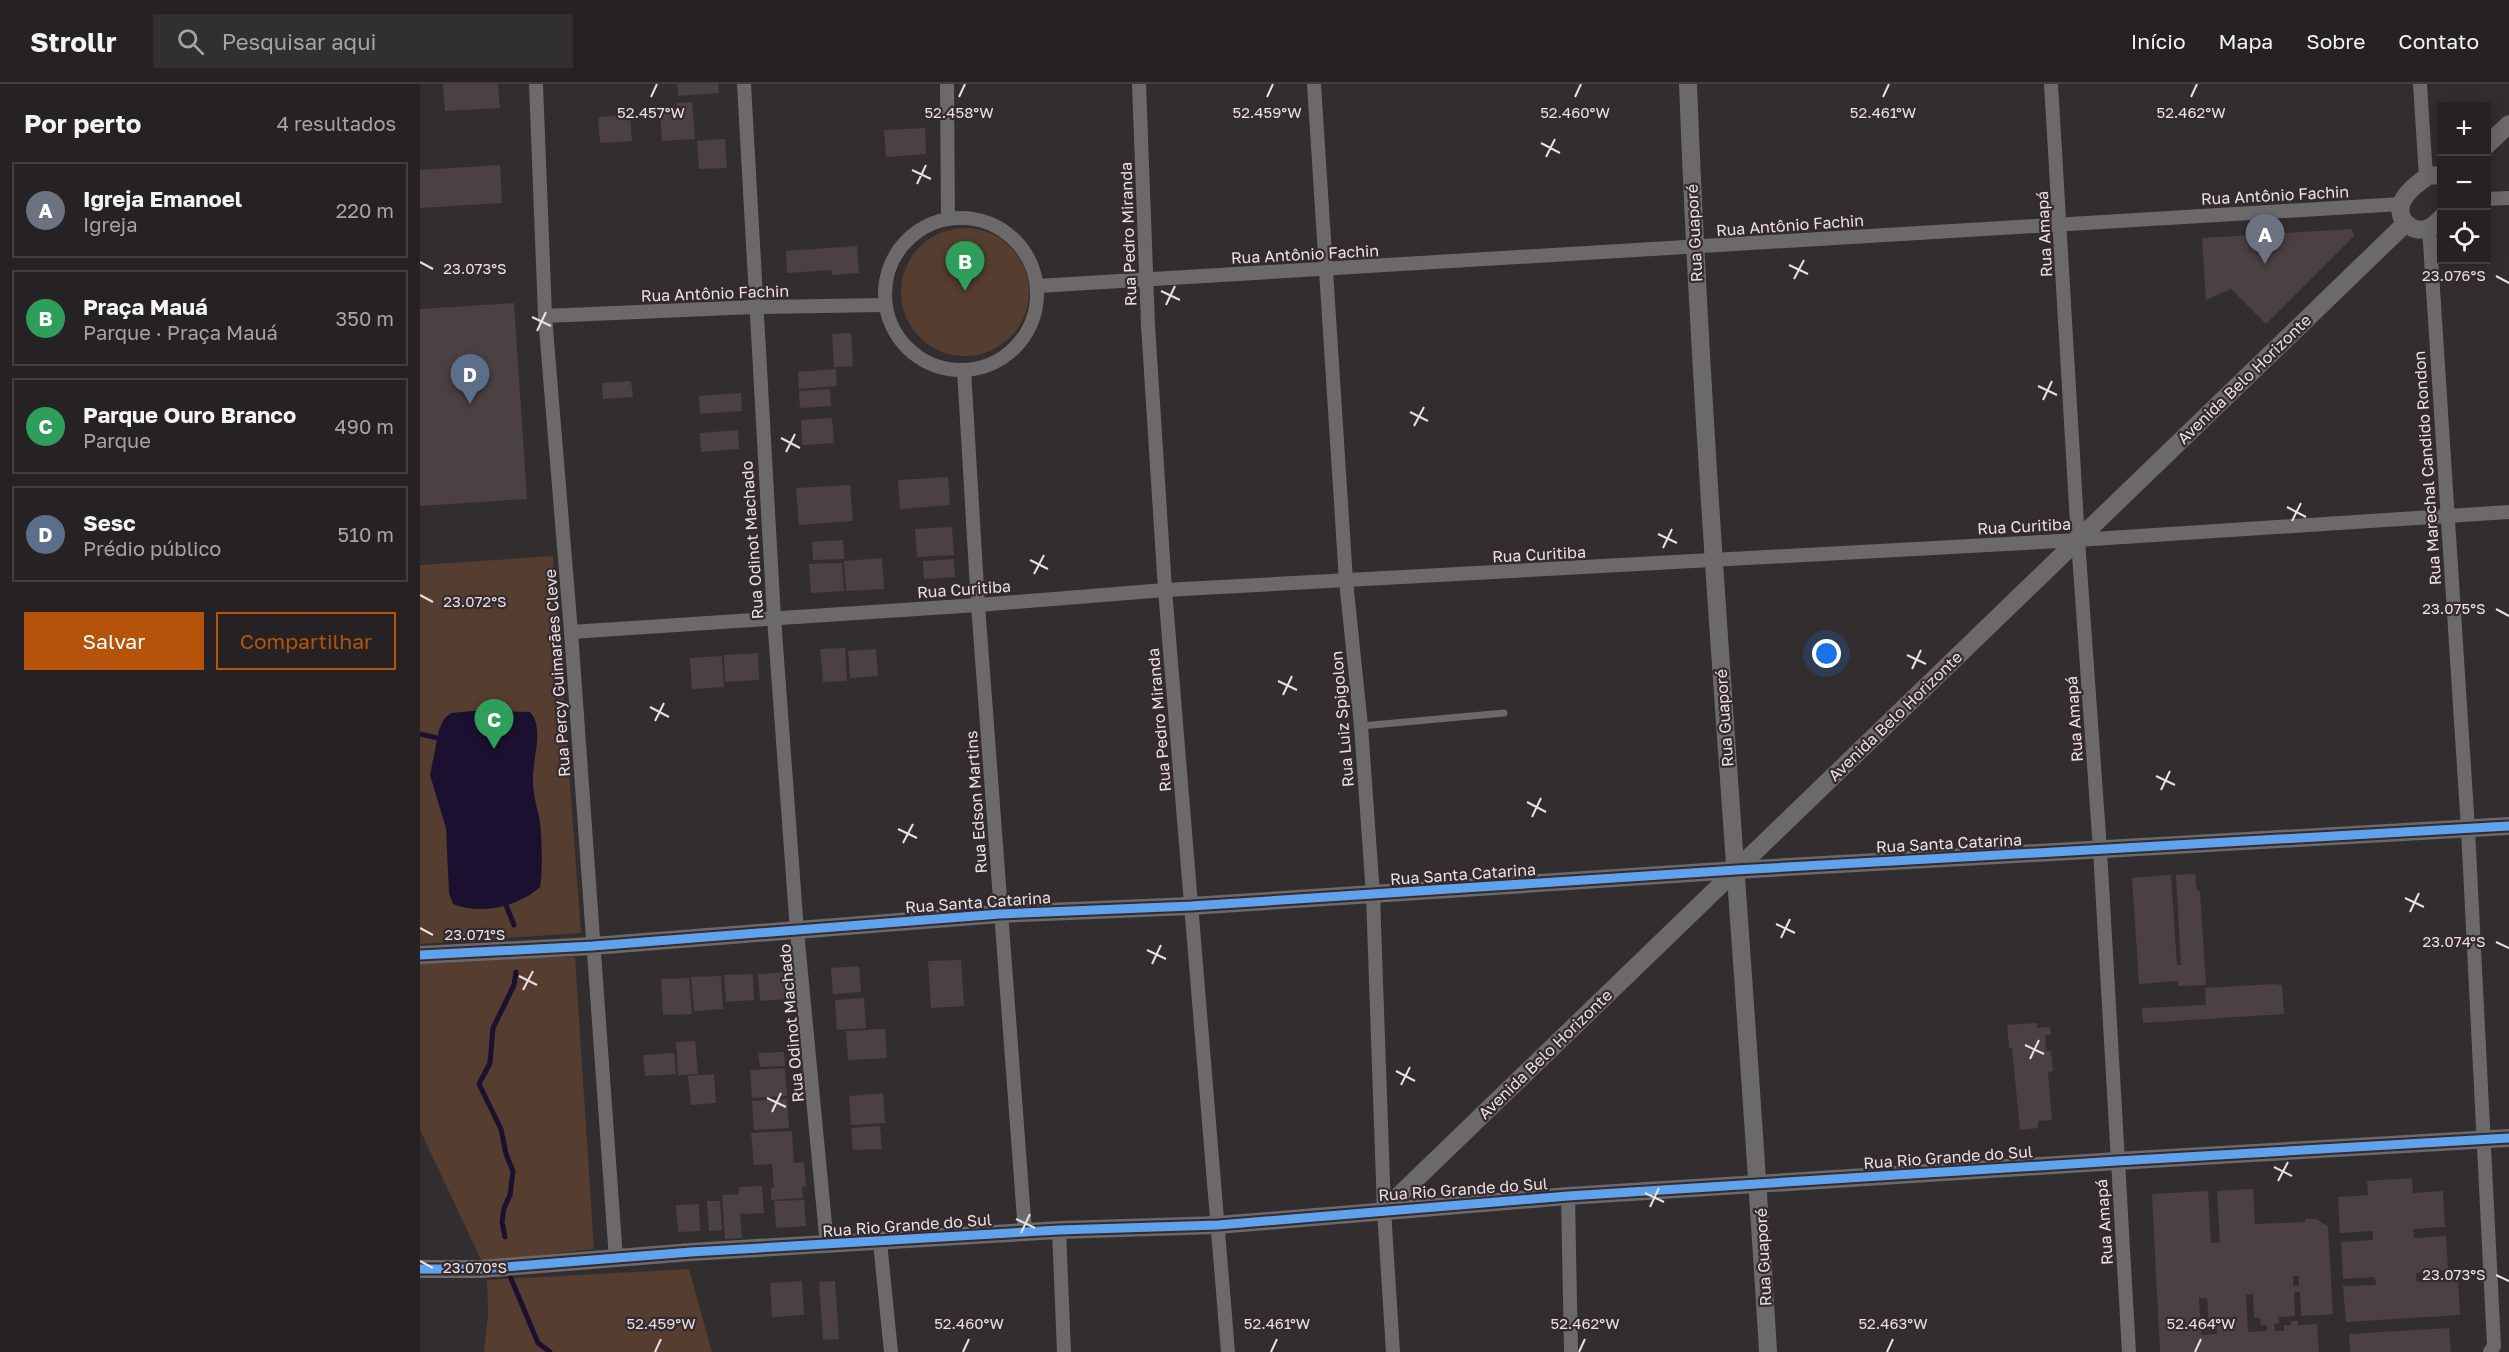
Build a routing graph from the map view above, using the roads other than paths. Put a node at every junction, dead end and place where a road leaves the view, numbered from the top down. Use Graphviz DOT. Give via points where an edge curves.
graph roads {
  1 [pos="536,84"];
  2 [pos="744,84"];
  3 [pos="947,84"];
  4 [pos="1139,84"];
  5 [pos="1314,84"];
  6 [pos="1688,84"];
  7 [pos="2052,84"];
  8 [pos="2420,84"];
  9 [pos="2509,124"];
  10 [pos="2491,142"];
  11 [pos="2434,177"];
  12 [pos="2509,198"];
  13 [pos="2491,199"];
  14 [pos="2401,204"];
  15 [pos="948,219"];
  16 [pos="2435,222"];
  17 [pos="2406,223"];
  18 [pos="2060,224"];
  19 [pos="1694,248"];
  20 [pos="1326,271"];
  21 [pos="1146,279"];
  22 [pos="1037,286"];
  23 [pos="885,305"];
  24 [pos="754,307"];
  25 [pos="545,316"];
  26 [pos="964,370"];
  27 [pos="2509,512"];
  28 [pos="2446,516"];
  29 [pos="2078,540"];
  30 [pos="1713,561"];
  31 [pos="1346,581"];
  32 [pos="1165,590"];
  33 [pos="978,605"];
  34 [pos="774,618"];
  35 [pos="571,632"];
  36 [pos="1504,713"];
  37 [pos="1360,726"];
  38 [pos="2509,826"];
  39 [pos="2468,829"];
  40 [pos="2100,850"];
  41 [pos="1736,870"];
  42 [pos="1373,895"];
  43 [pos="1191,906"];
  44 [pos="1000,914"];
  45 [pos="797,931"];
  46 [pos="593,946"];
  47 [pos="420,955"];
  48 [pos="2509,1138"];
  49 [pos="2483,1140"];
  50 [pos="2117,1161"];
  51 [pos="1758,1185"];
  52 [pos="1568,1196"];
  53 [pos="1384,1210"];
  54 [pos="1218,1225"];
  55 [pos="1059,1230"];
  56 [pos="1024,1232"];
  57 [pos="880,1242"];
  58 [pos="827,1245"];
  59 [pos="616,1259"];
  60 [pos="420,1269"];
  61 [pos="2509,1345"];
  62 [pos="2492,1349"];
  63 [pos="891,1352"];
  64 [pos="1064,1352"];
  65 [pos="1228,1352"];
  66 [pos="1393,1352"];
  67 [pos="1571,1352"];
  68 [pos="1768,1352"];
  69 [pos="2128,1352"];
  1 -- 25 [label="street, Rua Percy Guimarães Cleve"];
  2 -- 24 [label="street, Rua Odinot Machado"];
  3 -- 15 [label="street"];
  4 -- 21 [label="street, Rua Pedro Miranda"];
  5 -- 20 [label="street, Rua Luiz Spigolon"];
  6 -- 19 [label="street, Rua Guaporé"];
  7 -- 18 [label="street, Rua Amapá"];
  8 -- 11 [label="street"];
  9 -- 10 [label="street"];
  11 -- 14 [label="street" via="2404,197"];
  12 -- 13 [label="street"];
  14 -- 17 [label="street" via="2400,213"];
  14 -- 18 [label="street, Rua Antônio Fachin"];
  15 -- 22 [label="street" via="973,219 997,227 1016,242 1030,262"];
  15 -- 23 [label="street" via="930,224 899,249 887,275"];
  16 -- 17 [label="street" via="2420,230"];
  16 -- 28 [label="street, Rua Marechal Candido Rondon"];
  17 -- 29 [label="street, Avenida Belo Horizonte"];
  18 -- 19 [label="street, Rua Antônio Fachin"];
  18 -- 29 [label="street, Rua Amapá"];
  19 -- 20 [label="street, Rua Antônio Fachin"];
  19 -- 30 [label="street, Rua Guaporé"];
  20 -- 21 [label="street, Rua Antônio Fachin"];
  20 -- 31 [label="street, Rua Luiz Spigolon"];
  21 -- 22 [label="street, Rua Antônio Fachin"];
  21 -- 32 [label="street, Rua Pedro Miranda"];
  22 -- 26 [label="street" via="1030,327 1019,344 994,362"];
  23 -- 24 [label="street, Rua Antônio Fachin"];
  23 -- 26 [label="street" via="904,345 921,359"];
  24 -- 25 [label="street, Rua Antônio Fachin"];
  24 -- 34 [label="street, Rua Odinot Machado"];
  25 -- 35 [label="street, Rua Percy Guimarães Cleve"];
  26 -- 33 [label="street, Rua Edson Martins"];
  27 -- 28 [label="street, Rua Curitiba"];
  28 -- 29 [label="street, Rua Curitiba"];
  28 -- 39 [label="street, Rua Marechal Candido Rondon"];
  29 -- 30 [label="street, Rua Curitiba"];
  29 -- 40 [label="street, Rua Amapá"];
  29 -- 41 [label="street, Avenida Belo Horizonte"];
  30 -- 31 [label="street, Rua Curitiba"];
  30 -- 41 [label="street, Rua Guaporé"];
  31 -- 32 [label="street, Rua Curitiba"];
  31 -- 37 [label="street, Rua Luiz Spigolon"];
  32 -- 33 [label="street, Rua Curitiba"];
  32 -- 43 [label="street, Rua Pedro Miranda"];
  33 -- 34 [label="street, Rua Curitiba"];
  33 -- 44 [label="street, Rua Edson Martins"];
  34 -- 35 [label="street, Rua Curitiba"];
  34 -- 45 [label="street, Rua Odinot Machado"];
  35 -- 46 [label="street, Rua Percy Guimarães Cleve"];
  36 -- 37 [label="lane"];
  37 -- 42 [label="street, Rua Luiz Spigolon"];
  38 -- 39 [label="street, Rua Santa Catarina"];
  39 -- 40 [label="street, Rua Santa Catarina"];
  39 -- 49 [label="street, Rua Marechal Candido Rondon"];
  40 -- 41 [label="street, Rua Santa Catarina"];
  40 -- 50 [label="street, Rua Amapá"];
  41 -- 42 [label="street, Rua Santa Catarina"];
  41 -- 51 [label="street, Rua Guaporé"];
  41 -- 53 [label="street, Avenida Belo Horizonte"];
  42 -- 43 [label="street, Rua Santa Catarina"];
  42 -- 53 [label="street, Rua Luiz Spigolon"];
  43 -- 44 [label="street, Rua Santa Catarina"];
  43 -- 54 [label="street, Rua Pedro Miranda"];
  44 -- 45 [label="street, Rua Santa Catarina"];
  44 -- 56 [label="street, Rua Edson Martins"];
  45 -- 46 [label="street, Rua Santa Catarina"];
  45 -- 58 [label="street, Rua Odinot Machado"];
  46 -- 47 [label="street, Rua Santa Catarina"];
  46 -- 59 [label="street, Rua Percy Guimarães Cleve"];
  48 -- 49 [label="street, Rua Rio Grande do Sul"];
  49 -- 50 [label="street, Rua Rio Grande do Sul"];
  49 -- 62 [label="street, Rua Marechal Candido Rondon"];
  50 -- 51 [label="street, Rua Rio Grande do Sul"];
  50 -- 69 [label="street, Rua Amapá"];
  51 -- 52 [label="street, Rua Rio Grande do Sul"];
  51 -- 68 [label="street, Rua Guaporé"];
  52 -- 53 [label="street, Rua Rio Grande do Sul"];
  52 -- 67 [label="street"];
  53 -- 54 [label="street, Rua Rio Grande do Sul"];
  53 -- 66 [label="street, Rua Luiz Spigolon"];
  54 -- 55 [label="street, Rua Rio Grande do Sul"];
  54 -- 65 [label="street, Rua Pedro Miranda"];
  55 -- 56 [label="street, Rua Rio Grande do Sul"];
  55 -- 64 [label="street"];
  56 -- 57 [label="street, Rua Rio Grande do Sul"];
  57 -- 58 [label="street, Rua Rio Grande do Sul"];
  57 -- 63 [label="street"];
  58 -- 59 [label="street, Rua Rio Grande do Sul"];
  59 -- 60 [label="street, Rua Rio Grande do Sul" via="481,1269"];
  61 -- 62 [label="street"];
}
